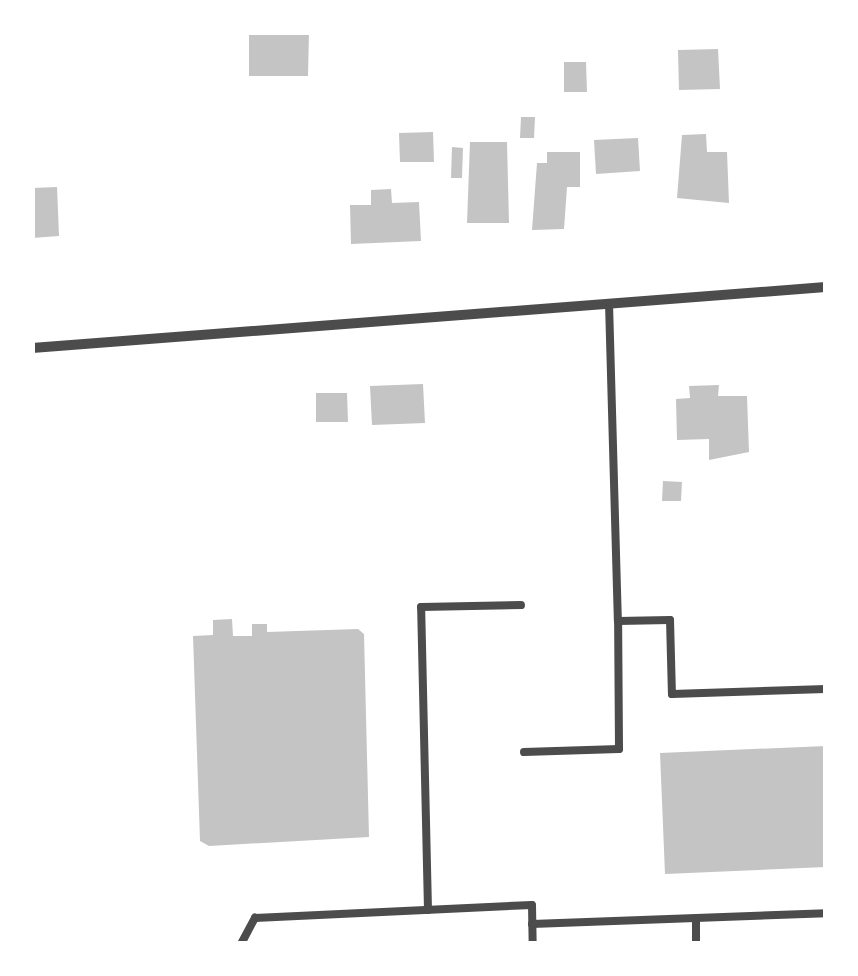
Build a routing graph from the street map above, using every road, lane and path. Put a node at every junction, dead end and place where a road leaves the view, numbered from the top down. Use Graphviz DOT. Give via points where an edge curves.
graph roads {
  1 [pos="826,287"];
  2 [pos="609,303"];
  3 [pos="32,348"];
  4 [pos="520,604"];
  5 [pos="618,621"];
  6 [pos="826,689"];
  7 [pos="524,752"];
  8 [pos="428,910"];
  9 [pos="826,914"];
  10 [pos="696,920"];
  11 [pos="532,924"];
  12 [pos="241,944"];
  13 [pos="533,944"];
  14 [pos="696,944"];
  1 -- 2 [label="street"];
  2 -- 3 [label="street"];
  2 -- 5 [label="lane"];
  4 -- 8 [label="lane" via="421,607"];
  5 -- 6 [label="lane" via="670,620 672,694"];
  5 -- 7 [label="lane" via="619,750"];
  8 -- 11 [label="lane" via="532,905"];
  8 -- 12 [label="lane" via="256,918"];
  9 -- 10 [label="lane"];
  10 -- 11 [label="lane"];
  10 -- 14 [label="lane"];
  11 -- 13 [label="lane"];
}
